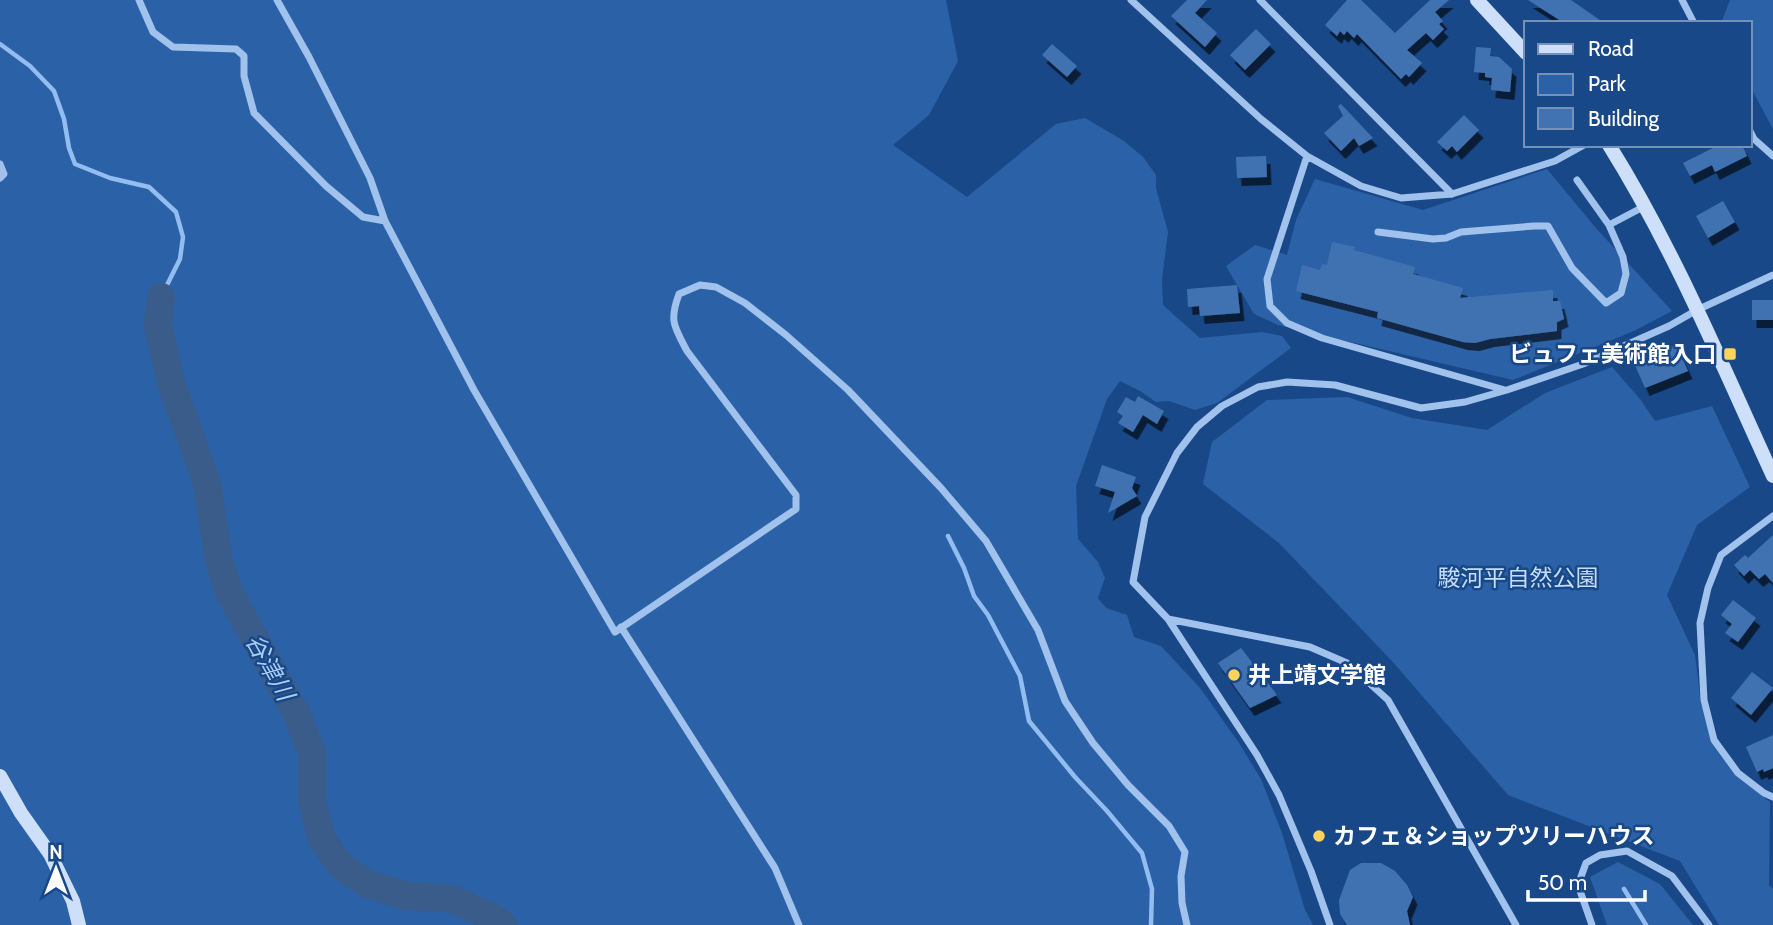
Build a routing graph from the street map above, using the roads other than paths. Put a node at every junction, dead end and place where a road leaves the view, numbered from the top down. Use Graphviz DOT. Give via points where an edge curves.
graph roads {
  1 [pos="139,0"];
  2 [pos="277,0"];
  3 [pos="1131,0"];
  4 [pos="1260,0"];
  5 [pos="1477,0"];
  6 [pos="1682,0"];
  7 [pos="1693,21"];
  8 [pos="1524,51"];
  9 [pos="1752,135"];
  10 [pos="1580,147"];
  11 [pos="1610,147"];
  12 [pos="1307,156"];
  13 [pos="1773,156"];
  14 [pos="0,164"];
  15 [pos="0,178"];
  16 [pos="1577,180"];
  17 [pos="1452,194"];
  18 [pos="1645,206"];
  19 [pos="385,221"];
  20 [pos="1609,225"];
  21 [pos="1378,232"];
  22 [pos="1773,275"];
  23 [pos="1697,310"];
  24 [pos="1507,390"];
  25 [pos="1773,476"];
  26 [pos="1773,516"];
  27 [pos="1168,619"];
  28 [pos="621,627"];
  29 [pos="0,776"];
  30 [pos="1773,797"];
  31 [pos="79,925"];
  32 [pos="799,925"];
  33 [pos="1186,925"];
  34 [pos="1330,925"];
  35 [pos="1516,925"];
  36 [pos="1592,925"];
  37 [pos="1709,925"];
  1 -- 19 [label="street" via="152,32 173,47 236,48 244,56 254,113 335,194 363,217"];
  2 -- 19 [label="street" via="370,178"];
  3 -- 12 [label="street"];
  4 -- 17 [label="street"];
  5 -- 8 [label="street"];
  6 -- 7 [label="street"];
  9 -- 13 [label="street"];
  10 -- 17 [label="street" via="1555,161"];
  11 -- 18 [label="street"];
  12 -- 17 [label="street" via="1361,186 1401,198"];
  12 -- 24 [label="street" via="1267,279 1270,306 1287,323 1322,338"];
  14 -- 15 [label="street" via="4,174"];
  16 -- 20 [label="street"];
  18 -- 20 [label="street"];
  18 -- 23 [label="street"];
  19 -- 28 [label="street" via="495,427 615,632"];
  20 -- 21 [label="street" via="1626,274 1620,293 1606,303 1572,268 1549,226 1461,232 1433,239"];
  22 -- 23 [label="street"];
  23 -- 24 [label="street" via="1583,365"];
  23 -- 25 [label="street"];
  24 -- 27 [label="street" via="1422,408 1335,385 1287,382 1258,387 1222,406 1197,426 1177,453 1145,517 1133,582"];
  26 -- 30 [label="street" via="1721,555 1707,588 1700,623 1704,700 1714,740 1738,773"];
  27 -- 34 [label="street" via="1279,795"];
  27 -- 35 [label="street" via="1310,647 1347,663 1388,700"];
  28 -- 32 [label="street" via="775,868"];
  28 -- 33 [label="street" via="796,509 796,495 687,351 675,328 673,310 680,294 700,285 716,287 745,303 848,390 986,541 1038,629 1065,701 1093,743 1169,826 1185,852 1181,876"];
  29 -- 31 [label="street" via="50,854 73,901"];
  36 -- 37 [label="street" via="1578,885 1586,863 1600,855 1627,851 1672,876"];
}
